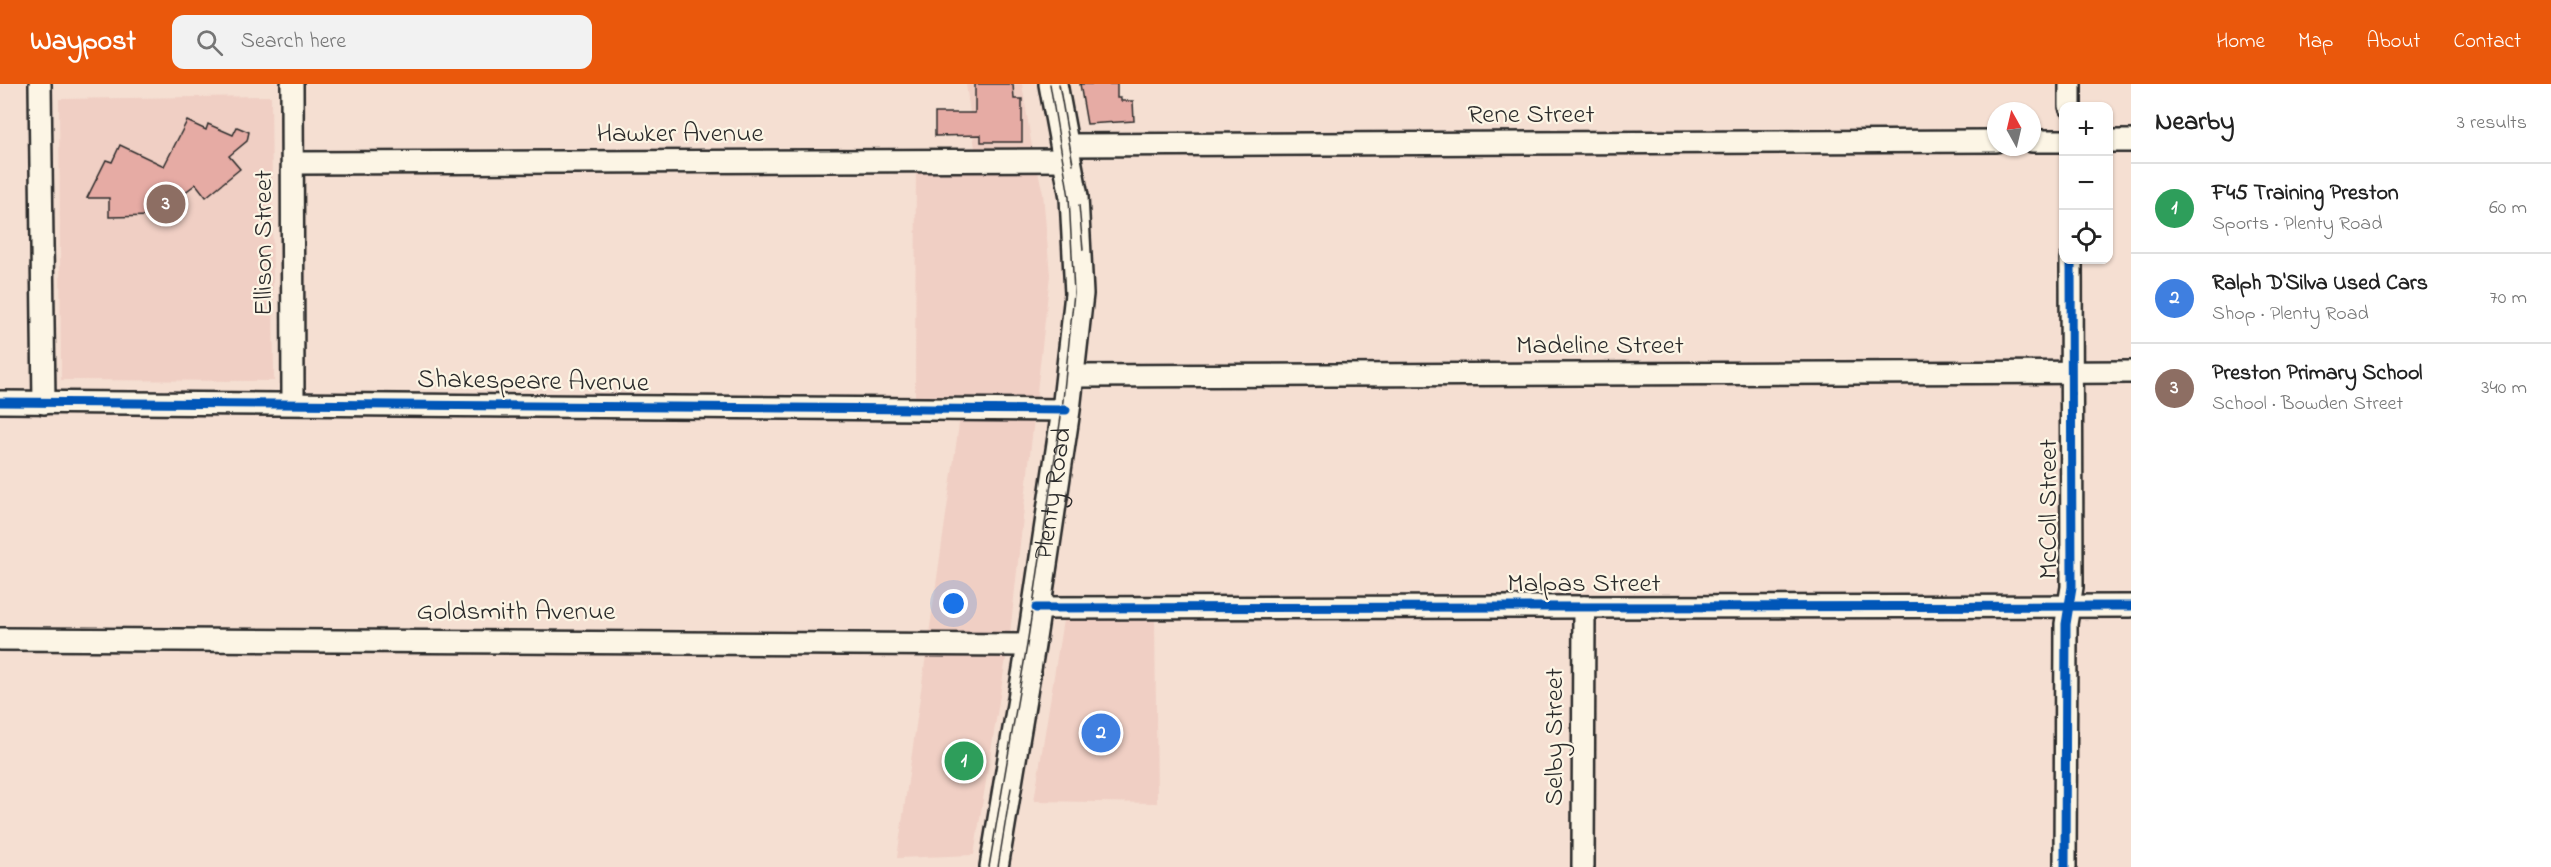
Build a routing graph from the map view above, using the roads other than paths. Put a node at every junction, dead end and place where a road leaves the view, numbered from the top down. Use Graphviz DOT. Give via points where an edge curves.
graph roads {
  1 [pos="40,84"];
  2 [pos="292,84"];
  3 [pos="1053,84"];
  4 [pos="2070,84"];
  5 [pos="2070,102"];
  6 [pos="1987,141"];
  7 [pos="2041,141"];
  8 [pos="2059,141"];
  9 [pos="2113,141"];
  10 [pos="2131,141"];
  11 [pos="1067,153"];
  12 [pos="293,163"];
  13 [pos="2071,264"];
  14 [pos="2131,372"];
  15 [pos="2071,373"];
  16 [pos="1070,376"];
  17 [pos="0,402"];
  18 [pos="44,403"];
  19 [pos="293,403"];
  20 [pos="1066,410"];
  21 [pos="2069,606"];
  22 [pos="2131,606"];
  23 [pos="1584,607"];
  24 [pos="1036,608"];
  25 [pos="0,639"];
  26 [pos="1031,645"];
  27 [pos="993,867"];
  28 [pos="1583,867"];
  29 [pos="2065,867"];
  1 -- 18 [label="street"];
  2 -- 12 [label="street, Ellison Street"];
  3 -- 11 [label="main road, Plenty Road"];
  4 -- 5 [label="street"];
  6 -- 11 [label="street, Rene Street"];
  7 -- 8 [label="street"];
  9 -- 10 [label="street"];
  11 -- 12 [label="street, Hawker Avenue"];
  11 -- 16 [label="main road, Plenty Road" via="1079,271"];
  12 -- 19 [label="street, Ellison Street"];
  13 -- 15 [label="street, McColl Street"];
  14 -- 15 [label="street, Madeline Street"];
  15 -- 16 [label="street, Madeline Street"];
  15 -- 21 [label="street, McColl Street"];
  16 -- 20 [label="main road, Plenty Road"];
  17 -- 18 [label="street, Shakespeare Avenue"];
  18 -- 19 [label="street, Shakespeare Avenue"];
  19 -- 20 [label="street, Shakespeare Avenue"];
  20 -- 24 [label="main road, Plenty Road"];
  21 -- 22 [label="street, Malpas Street"];
  21 -- 23 [label="street, Malpas Street"];
  21 -- 29 [label="street, McColl Street"];
  23 -- 24 [label="street, Malpas Street"];
  23 -- 28 [label="street, Selby Street"];
  24 -- 26 [label="main road, Plenty Road"];
  25 -- 26 [label="street, Goldsmith Avenue"];
  26 -- 27 [label="main road, Plenty Road"];
}
